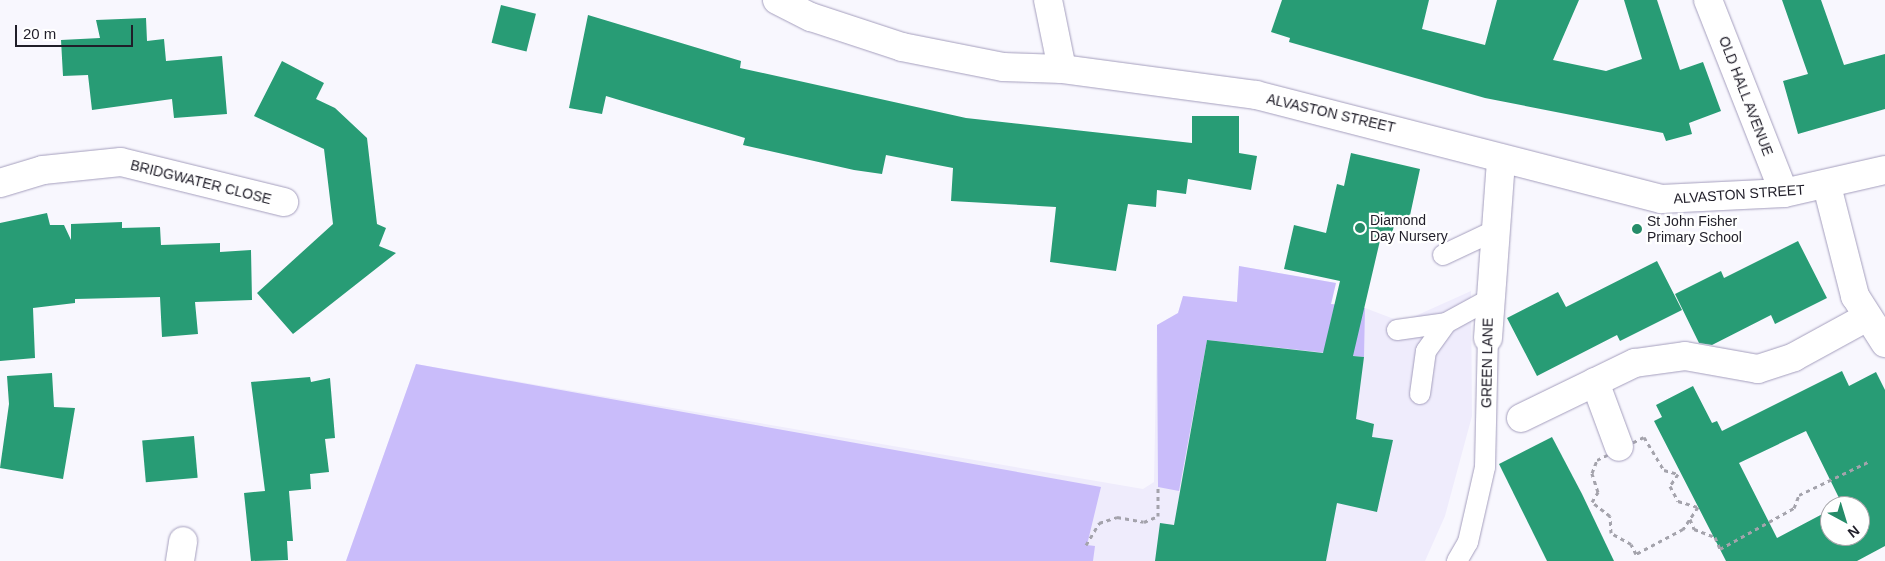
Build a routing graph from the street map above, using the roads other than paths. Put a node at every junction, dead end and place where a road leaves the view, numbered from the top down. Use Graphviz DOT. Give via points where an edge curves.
graph roads {
  1 [pos="777,0"];
  2 [pos="1048,0"];
  3 [pos="1708,0"];
  4 [pos="1062,70"];
  5 [pos="1501,160"];
  6 [pos="1885,170"];
  7 [pos="0,183"];
  8 [pos="1827,186"];
  9 [pos="1784,193"];
  10 [pos="284,202"];
  11 [pos="1494,231"];
  12 [pos="1443,255"];
  13 [pos="1488,300"];
  14 [pos="1867,317"];
  15 [pos="1446,323"];
  16 [pos="1397,330"];
  17 [pos="1488,338"];
  18 [pos="1885,343"];
  19 [pos="1595,382"];
  20 [pos="1420,394"];
  21 [pos="1521,418"];
  22 [pos="1619,447"];
  23 [pos="1457,561"];
  1 -- 4 [label="street, ALVASTON STREET" via="811,17 902,47 1003,67"];
  2 -- 4 [label="street"];
  3 -- 9 [label="street, OLD HALL AVENUE"];
  4 -- 5 [label="street, ALVASTON STREET" via="1256,95 1439,138"];
  5 -- 9 [label="street, ALVASTON STREET" via="1661,199"];
  5 -- 11 [label="street, GREEN LANE"];
  6 -- 8 [label="street, ALVASTON STREET"];
  7 -- 10 [label="street, BRIDGWATER CLOSE" via="43,170 122,162"];
  8 -- 9 [label="street, ALVASTON STREET"];
  8 -- 14 [label="street" via="1856,296"];
  11 -- 12 [label="lane"];
  11 -- 13 [label="street, GREEN LANE"];
  13 -- 15 [label="lane"];
  13 -- 17 [label="street, GREEN LANE"];
  14 -- 18 [label="street"];
  14 -- 19 [label="street" via="1794,357 1758,369 1685,356 1635,363"];
  15 -- 16 [label="lane"];
  15 -- 20 [label="lane" via="1426,352"];
  17 -- 23 [label="lane, GREEN LANE" via="1485,466 1468,542"];
  19 -- 21 [label="street"];
  19 -- 22 [label="street"];
}
